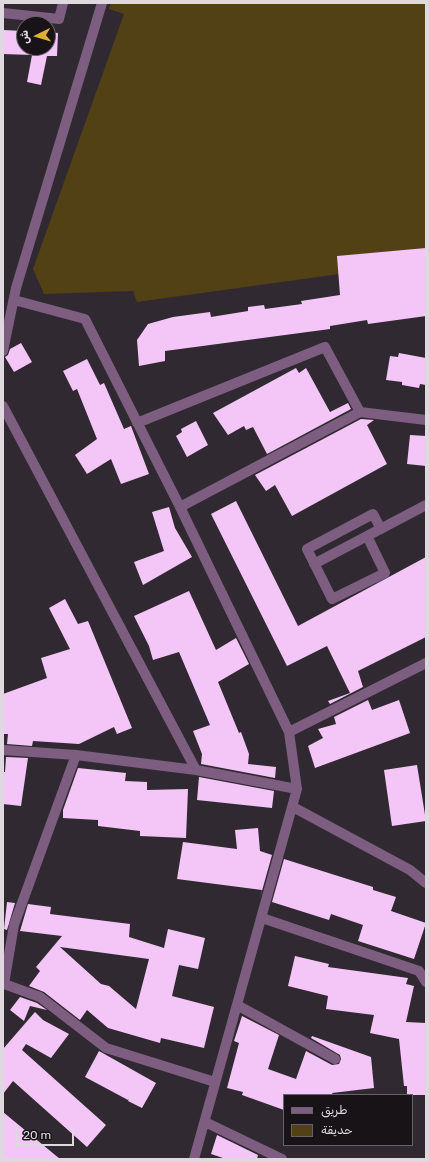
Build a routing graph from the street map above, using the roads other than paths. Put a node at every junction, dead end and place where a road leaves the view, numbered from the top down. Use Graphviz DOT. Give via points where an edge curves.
graph roads {
  1 [pos="63,3"];
  2 [pos="102,3"];
  3 [pos="3,13"];
  4 [pos="14,300"];
  5 [pos="3,351"];
  6 [pos="3,406"];
  7 [pos="360,412"];
  8 [pos="426,420"];
  9 [pos="137,423"];
  10 [pos="426,505"];
  11 [pos="180,507"];
  12 [pos="381,529"];
  13 [pos="367,536"];
  14 [pos="314,564"];
  15 [pos="426,663"];
  16 [pos="289,732"];
  17 [pos="3,750"];
  18 [pos="76,755"];
  19 [pos="196,770"];
  20 [pos="297,789"];
  21 [pos="293,807"];
  22 [pos="426,883"];
  23 [pos="262,918"];
  24 [pos="426,982"];
  25 [pos="4,984"];
  26 [pos="237,1005"];
  27 [pos="335,1059"];
  28 [pos="215,1082"];
  29 [pos="204,1122"];
  30 [pos="194,1159"];
  31 [pos="282,1159"];
  1 -- 3 [label="street" via="59,19"];
  2 -- 4 [label="street"];
  4 -- 5 [label="street"];
  4 -- 9 [label="street" via="85,319"];
  6 -- 19 [label="street"];
  7 -- 8 [label="street"];
  7 -- 9 [label="street" via="325,347"];
  7 -- 11 [label="street"];
  9 -- 11 [label="street"];
  10 -- 12 [label="street"];
  11 -- 16 [label="street"];
  12 -- 13 [label="street"];
  12 -- 14 [label="street" via="373,514 307,549"];
  13 -- 14 [label="street"];
  13 -- 14 [label="street" via="385,573 332,599"];
  15 -- 16 [label="street"];
  16 -- 20 [label="street"];
  17 -- 18 [label="street"];
  18 -- 19 [label="street"];
  18 -- 25 [label="street" via="14,924"];
  19 -- 20 [label="street"];
  20 -- 21 [label="street"];
  21 -- 22 [label="street" via="410,870"];
  21 -- 23 [label="street"];
  23 -- 24 [label="street" via="419,972"];
  23 -- 26 [label="street"];
  25 -- 28 [label="street" via="40,997 106,1048"];
  26 -- 27 [label="street"];
  26 -- 28 [label="street"];
  28 -- 29 [label="street"];
  29 -- 30 [label="street"];
  29 -- 31 [label="street"];
}
